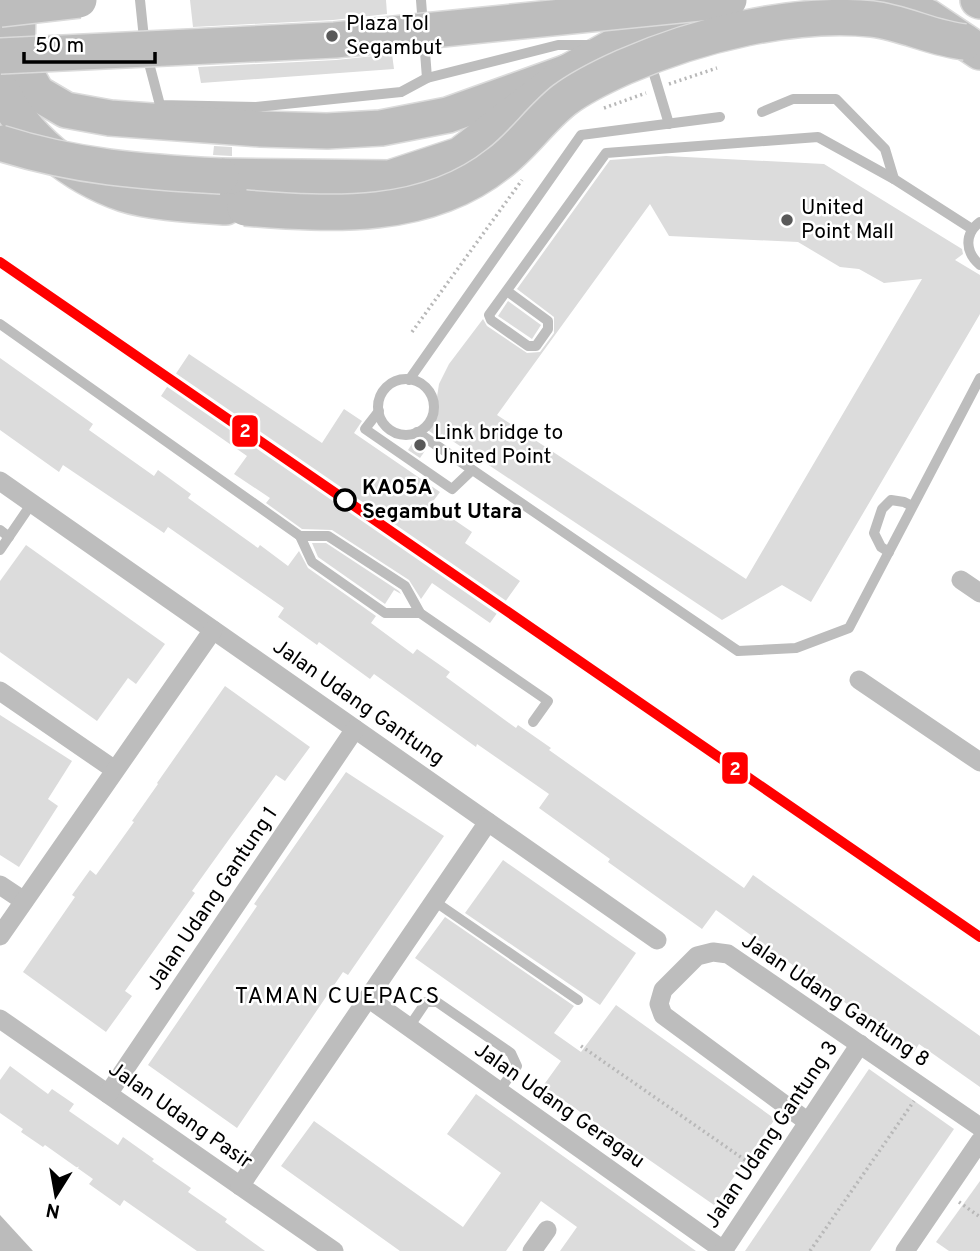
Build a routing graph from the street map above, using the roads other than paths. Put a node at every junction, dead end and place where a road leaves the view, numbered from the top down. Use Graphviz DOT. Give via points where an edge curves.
graph roads {
  1 [pos="21,0"];
  2 [pos="79,0"];
  3 [pos="140,0"];
  4 [pos="421,0"];
  5 [pos="729,0"];
  6 [pos="883,0"];
  7 [pos="705,3"];
  8 [pos="0,9"];
  9 [pos="627,38"];
  10 [pos="972,47"];
  11 [pos="0,56"];
  12 [pos="569,72"];
  13 [pos="427,78"];
  14 [pos="0,88"];
  15 [pos="762,112"];
  16 [pos="720,117"];
  17 [pos="669,124"];
  18 [pos="0,143"];
  19 [pos="894,179"];
  20 [pos="976,225"];
  21 [pos="980,265"];
  22 [pos="507,290"];
  23 [pos="0,324"];
  24 [pos="980,378"];
  25 [pos="409,380"];
  26 [pos="379,411"];
  27 [pos="417,432"];
  28 [pos="472,470"];
  29 [pos="0,481"];
  30 [pos="32,503"];
  31 [pos="912,506"];
  32 [pos="0,530"];
  33 [pos="300,536"];
  34 [pos="9,537"];
  35 [pos="0,550"];
  36 [pos="889,552"];
  37 [pos="961,580"];
  38 [pos="980,593"];
  39 [pos="421,613"];
  40 [pos="213,630"];
  41 [pos="859,680"];
  42 [pos="0,691"];
  43 [pos="534,722"];
  44 [pos="355,729"];
  45 [pos="980,762"];
  46 [pos="115,770"];
  47 [pos="488,822"];
  48 [pos="0,885"];
  49 [pos="24,901"];
  50 [pos="434,901"];
  51 [pos="0,936"];
  52 [pos="657,940"];
  53 [pos="368,999"];
  54 [pos="578,1000"];
  55 [pos="0,1018"];
  56 [pos="409,1027"];
  57 [pos="860,1044"];
  58 [pos="499,1091"];
  59 [pos="108,1094"];
  60 [pos="808,1122"];
  61 [pos="980,1127"];
  62 [pos="980,1141"];
  63 [pos="240,1186"];
  64 [pos="547,1230"];
  65 [pos="723,1250"];
  66 [pos="334,1251"];
  67 [pos="532,1251"];
  68 [pos="905,1251"];
  1 -- 12 [label="highway" via="17,58 37,93 66,110 110,118 274,130 382,128 448,115"];
  2 -- 8 [label="highway, bridge"];
  3 -- 13 [label="lane" via="145,48 160,105 256,107 401,92"];
  4 -- 13 [label="lane"];
  5 -- 11 [label="highway, bridge" via="335,40"];
  6 -- 10 [label="highway" via="928,17"];
  7 -- 9 [label="highway"];
  9 -- 12 [label="highway"];
  9 -- 13 [label="lane" via="558,45"];
  9 -- 17 [label="lane"];
  10 -- 14 [label="highway, bridge" via="904,24 871,19 811,19 686,44 625,67 564,100 500,163 472,183 437,199 374,211 281,211 125,195 67,167 28,131"];
  12 -- 18 [label="highway, bridge" via="460,155 390,178 133,171"];
  15 -- 19 [label="lane" via="793,99 836,99 885,149"];
  16 -- 17 [label="lane"];
  17 -- 25 [label="lane" via="581,135"];
  19 -- 20 [label="lane"];
  19 -- 22 [label="lane" via="818,137 606,153"];
  20 -- 21 [label="lane" via="969,236 969,252"];
  22 -- 22 [label="lane" via="548,321 536,346 528,346 491,320 489,315"];
  23 -- 33 [label="lane"];
  24 -- 31 [label="lane"];
  25 -- 26 [label="lane" via="391,383 384,390"];
  25 -- 27 [label="lane" via="425,387 433,403 430,420"];
  26 -- 27 [label="lane" via="391,430"];
  26 -- 28 [label="lane" via="366,429 452,489"];
  27 -- 28 [label="lane"];
  28 -- 36 [label="lane" via="738,651 796,648 849,628"];
  29 -- 30 [label="street, Jalan Udang Gantung"];
  30 -- 34 [label="lane"];
  30 -- 40 [label="street, Jalan Udang Gantung"];
  31 -- 36 [label="lane"];
  31 -- 36 [label="lane" via="891,500 883,509 874,533"];
  32 -- 34 [label="lane"];
  33 -- 39 [label="lane" via="328,536 405,586"];
  33 -- 39 [label="lane" via="312,562 385,614"];
  34 -- 35 [label="lane"];
  37 -- 38 [label="street"];
  39 -- 43 [label="lane" via="548,701"];
  40 -- 44 [label="street, Jalan Udang Gantung"];
  40 -- 46 [label="street"];
  41 -- 45 [label="street"];
  42 -- 46 [label="street"];
  44 -- 47 [label="street, Jalan Udang Gantung"];
  44 -- 59 [label="street, Jalan Udang Gantung 1"];
  46 -- 49 [label="street"];
  47 -- 50 [label="street"];
  47 -- 52 [label="street, Jalan Udang Gantung"];
  48 -- 49 [label="street"];
  49 -- 51 [label="street"];
  50 -- 53 [label="street"];
  50 -- 54 [label="lane"];
  53 -- 56 [label="street, Jalan Udang Geragau"];
  53 -- 63 [label="street"];
  55 -- 59 [label="street, Jalan Udang Pasir"];
  56 -- 58 [label="street, Jalan Udang Geragau"];
  56 -- 58 [label="lane" via="426,1002 437,1003 511,1053 516,1066"];
  57 -- 60 [label="street, Jalan Udang Gantung 3"];
  57 -- 60 [label="street, Jalan Udang Gantung 8" via="727,954 697,956 663,990 659,1004 663,1015"];
  57 -- 61 [label="street, Jalan Udang Gantung 8"];
  58 -- 65 [label="street, Jalan Udang Geragau"];
  59 -- 63 [label="street, Jalan Udang Pasir"];
  60 -- 65 [label="street, Jalan Udang Gantung 3"];
  62 -- 68 [label="street"];
  63 -- 66 [label="street, Jalan Udang Pasir"];
  64 -- 67 [label="street"];
}
